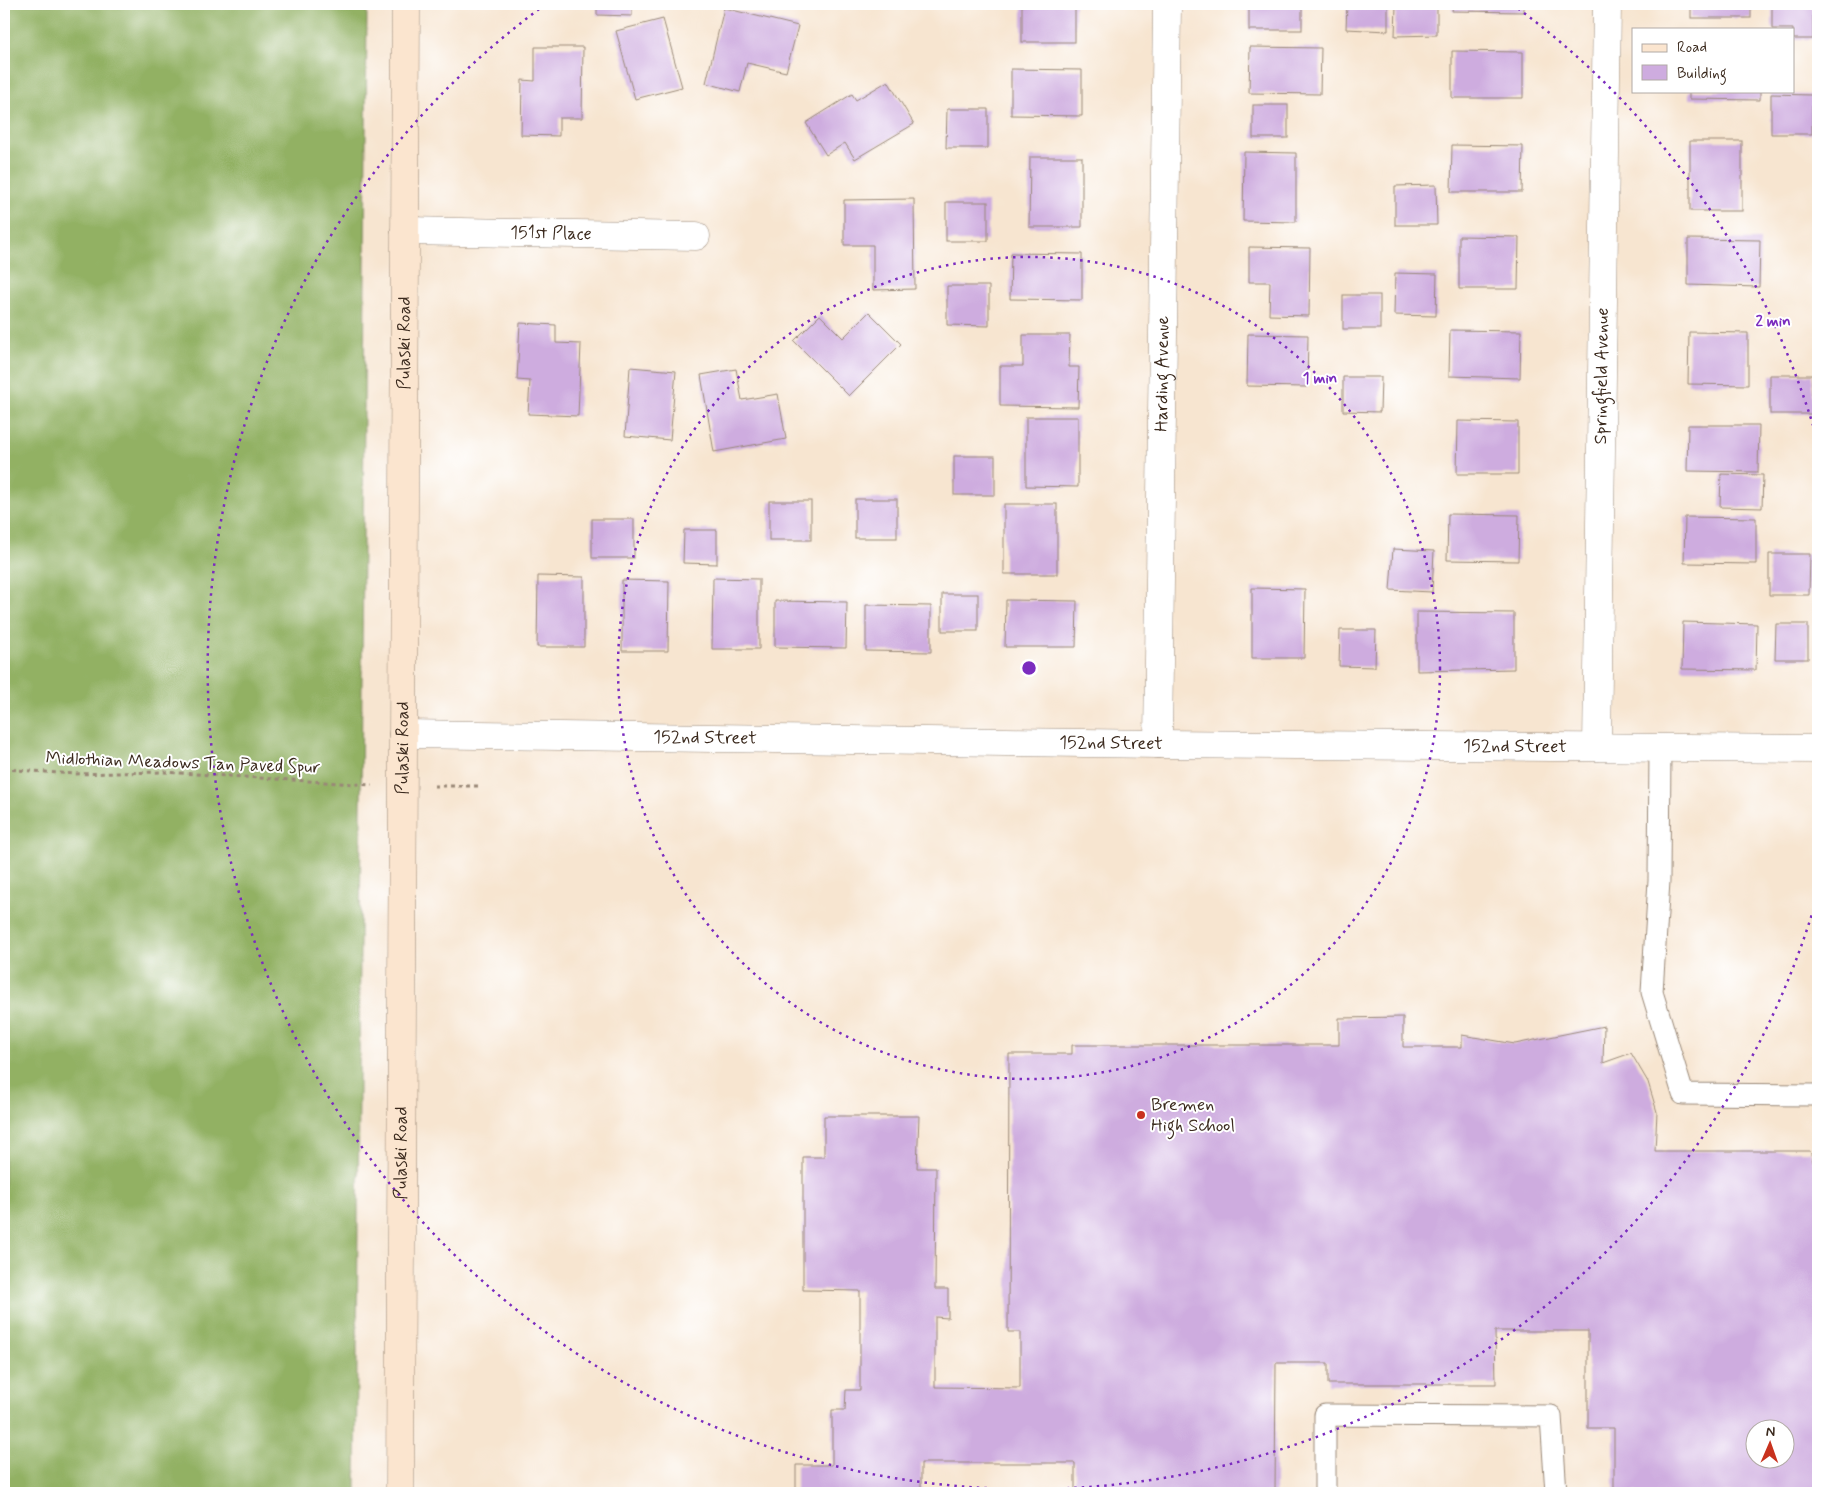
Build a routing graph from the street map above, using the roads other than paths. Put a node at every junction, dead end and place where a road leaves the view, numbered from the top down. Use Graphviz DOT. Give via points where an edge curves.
graph roads {
  1 [pos="406,4"];
  2 [pos="1167,4"];
  3 [pos="1607,4"];
  4 [pos="405,231"];
  5 [pos="696,236"];
  6 [pos="404,734"];
  7 [pos="1158,744"];
  8 [pos="1598,747"];
  9 [pos="1660,748"];
  10 [pos="1818,749"];
  11 [pos="1818,1095"];
  12 [pos="400,1493"];
  13 [pos="1324,1493"];
  14 [pos="1556,1493"];
  1 -- 4 [label="main road, Pulaski Road"];
  2 -- 7 [label="street, Harding Avenue"];
  3 -- 8 [label="street, Springfield Avenue"];
  4 -- 5 [label="street, 151st Place"];
  4 -- 6 [label="main road, Pulaski Road"];
  6 -- 7 [label="street, 152nd Street"];
  6 -- 12 [label="main road, Pulaski Road"];
  7 -- 8 [label="street, 152nd Street"];
  8 -- 9 [label="street, 152nd Street"];
  9 -- 10 [label="street, 152nd Street"];
  9 -- 11 [label="lane" via="1659,881 1652,992 1682,1094"];
  13 -- 14 [label="lane" via="1325,1414 1551,1416"];
}
